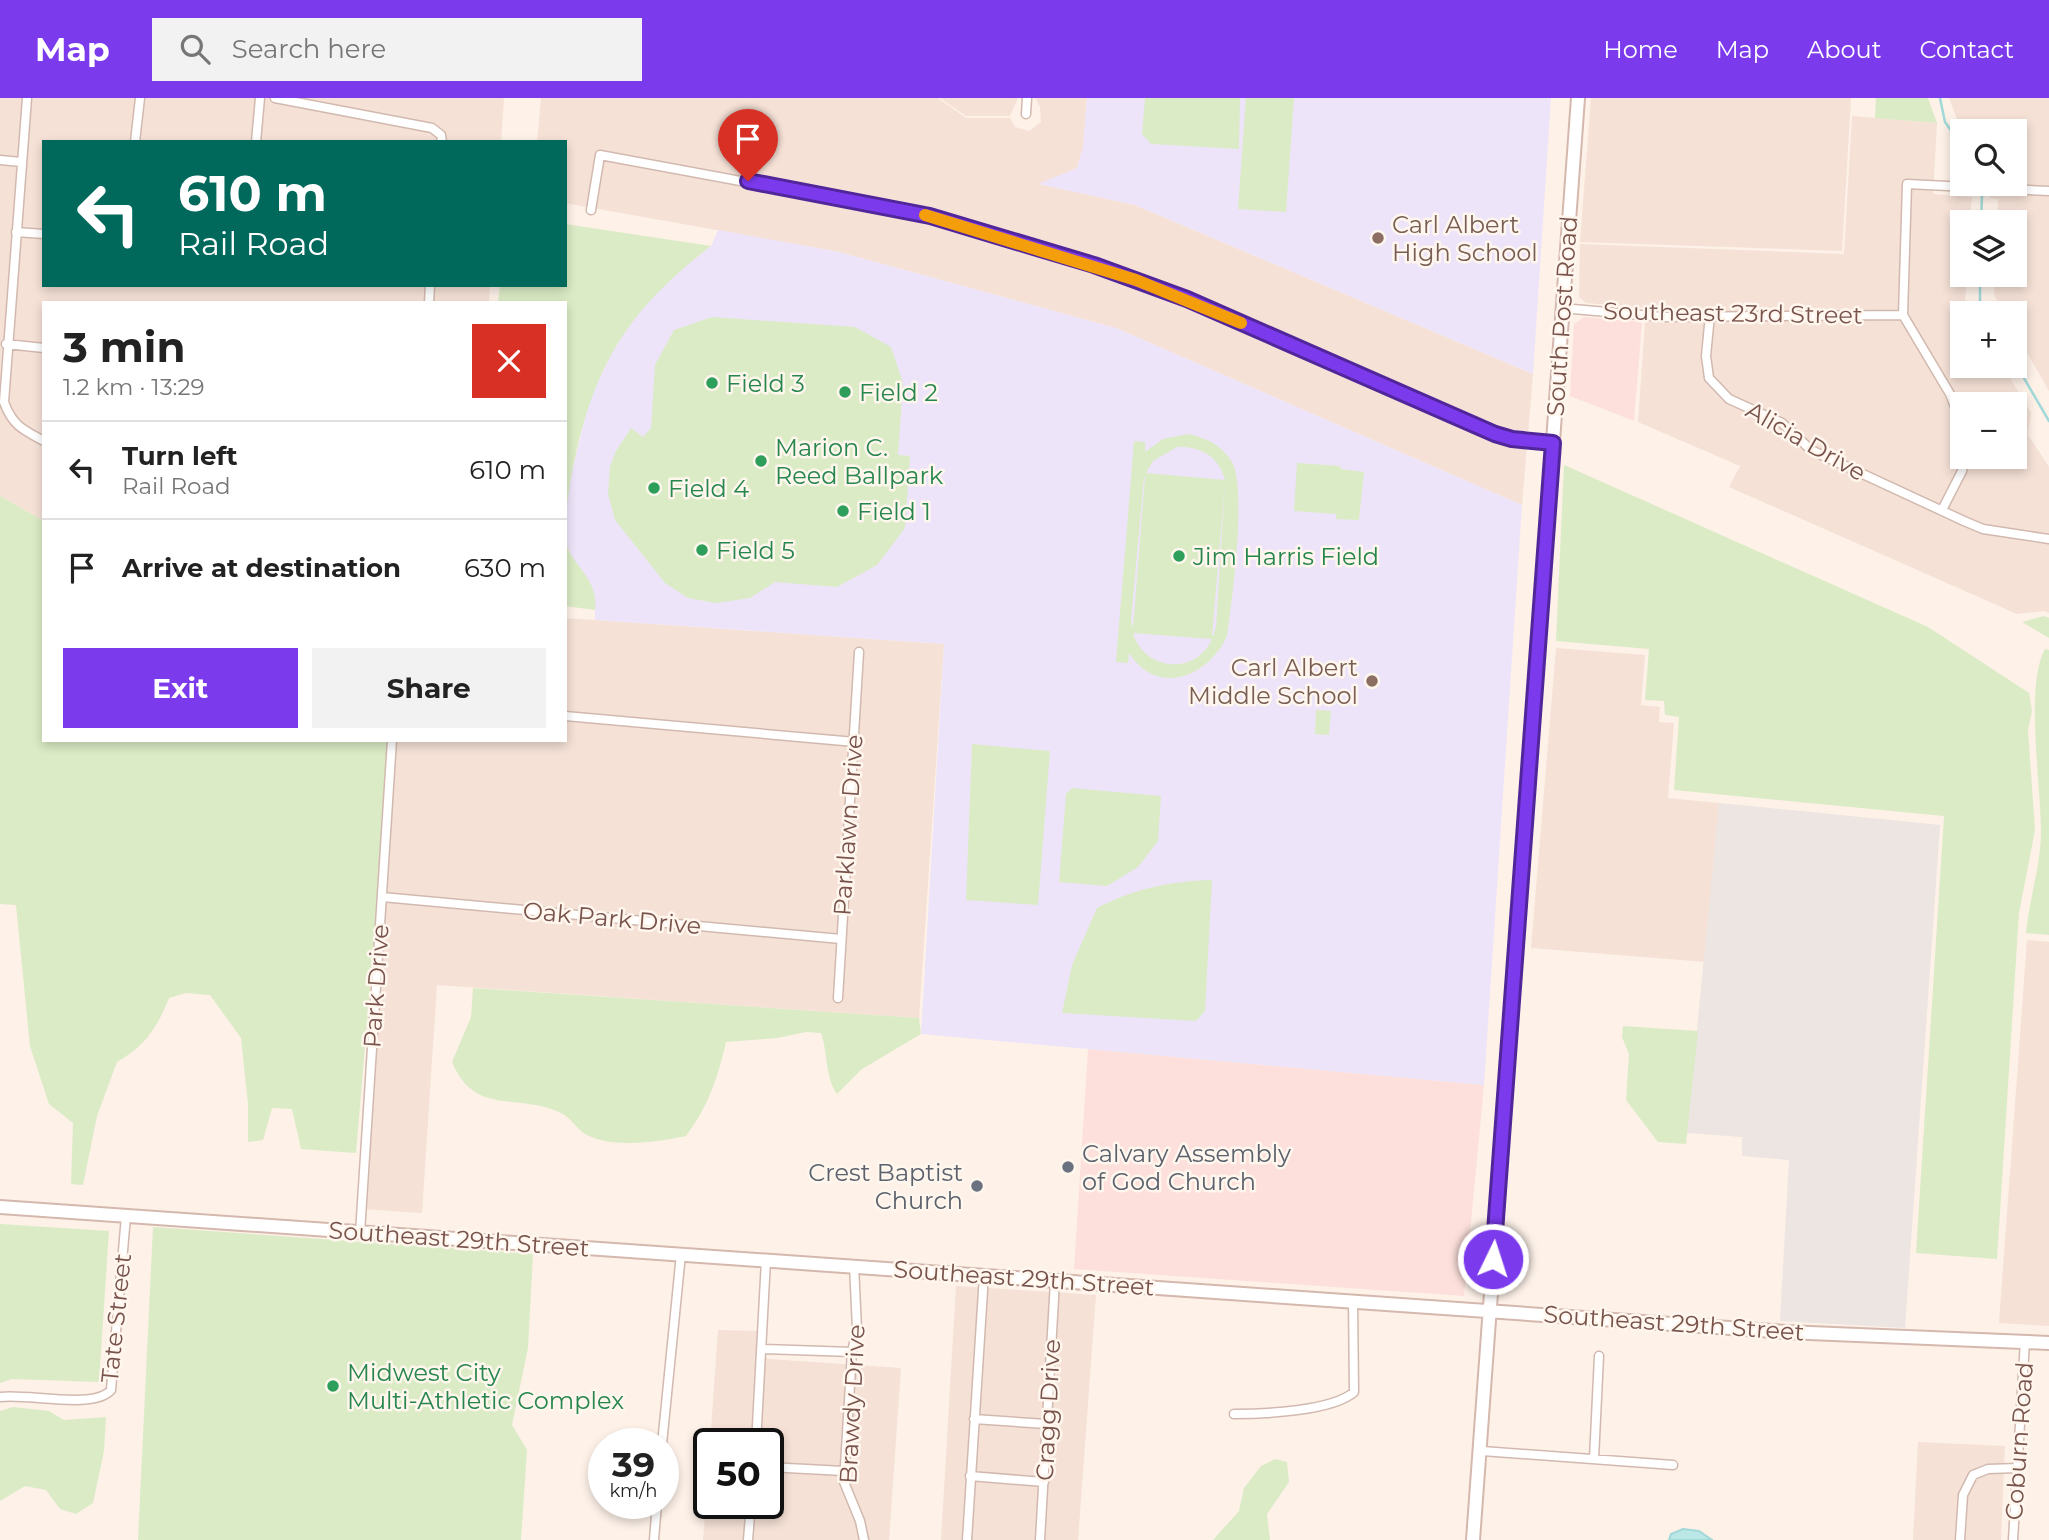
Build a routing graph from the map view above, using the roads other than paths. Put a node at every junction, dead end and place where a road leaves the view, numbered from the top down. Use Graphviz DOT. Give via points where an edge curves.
graph roads {
  1 [pos="27,98"];
  2 [pos="140,98"];
  3 [pos="260,98"];
  4 [pos="275,98"];
  5 [pos="1027,98"];
  6 [pos="1578,98"];
  7 [pos="1026,114"];
  8 [pos="135,140"];
  9 [pos="256,140"];
  10 [pos="442,140"];
  11 [pos="0,160"];
  12 [pos="21,162"];
  13 [pos="2049,191"];
  14 [pos="591,210"];
  15 [pos="16,232"];
  16 [pos="42,234"];
  17 [pos="1562,308"];
  18 [pos="1710,315"];
  19 [pos="1903,315"];
  20 [pos="6,344"];
  21 [pos="42,348"];
  22 [pos="1950,394"];
  23 [pos="42,441"];
  24 [pos="1553,443"];
  25 [pos="1962,469"];
  26 [pos="1942,510"];
  27 [pos="2049,539"];
  28 [pos="859,652"];
  29 [pos="567,716"];
  30 [pos="855,741"];
  31 [pos="392,742"];
  32 [pos="382,897"];
  33 [pos="841,939"];
  34 [pos="838,998"];
  35 [pos="0,1206"];
  36 [pos="126,1216"];
  37 [pos="360,1233"];
  38 [pos="681,1254"];
  39 [pos="766,1260"];
  40 [pos="854,1265"];
  41 [pos="984,1275"];
  42 [pos="1055,1280"];
  43 [pos="1353,1300"];
  44 [pos="1490,1309"];
  45 [pos="2025,1341"];
  46 [pos="2049,1343"];
  47 [pos="764,1349"];
  48 [pos="852,1352"];
  49 [pos="1599,1356"];
  50 [pos="0,1397"];
  51 [pos="1234,1414"];
  52 [pos="974,1419"];
  53 [pos="1046,1424"];
  54 [pos="663,1428"];
  55 [pos="757,1428"];
  56 [pos="1482,1451"];
  57 [pos="1594,1459"];
  58 [pos="1673,1465"];
  59 [pos="784,1468"];
  60 [pos="2018,1468"];
  61 [pos="844,1471"];
  62 [pos="970,1476"];
  63 [pos="1044,1482"];
  64 [pos="656,1519"];
  65 [pos="750,1519"];
  66 [pos="654,1540"];
  67 [pos="748,1540"];
  68 [pos="864,1540"];
  69 [pos="967,1540"];
  70 [pos="1040,1540"];
  71 [pos="1473,1540"];
  72 [pos="1959,1540"];
  73 [pos="2013,1540"];
  1 -- 12 [label="street"];
  2 -- 8 [label="street"];
  3 -- 9 [label="street"];
  4 -- 10 [label="street" via="432,128"];
  5 -- 7 [label="street"];
  6 -- 17 [label="main road, South Post Road"];
  11 -- 12 [label="street"];
  12 -- 15 [label="street"];
  13 -- 19 [label="street" via="1907,184"];
  14 -- 24 [label="street" via="600,155 888,207 1094,265 1187,299 1495,434"];
  15 -- 16 [label="street"];
  15 -- 20 [label="street"];
  17 -- 18 [label="street, Southeast 23rd Street" via="1663,317"];
  17 -- 24 [label="main road, South Post Road"];
  18 -- 19 [label="street, Southeast 23rd Street"];
  18 -- 26 [label="street, Alicia Drive" via="1709,377 1729,399 1782,423 1811,450"];
  19 -- 22 [label="street"];
  20 -- 21 [label="street"];
  20 -- 23 [label="street" via="4,402 9,417 18,428"];
  24 -- 44 [label="main road, South Post Road"];
  25 -- 26 [label="street"];
  26 -- 27 [label="street, Alicia Drive" via="1983,529"];
  28 -- 30 [label="street, Parklawn Drive"];
  29 -- 30 [label="street"];
  30 -- 33 [label="street, Parklawn Drive"];
  31 -- 32 [label="street, Park Drive"];
  32 -- 33 [label="street, Oak Park Drive"];
  32 -- 37 [label="street, Park Drive"];
  33 -- 34 [label="street, Parklawn Drive"];
  35 -- 36 [label="main road, Southeast 29th Street"];
  36 -- 37 [label="main road, Southeast 29th Street"];
  36 -- 50 [label="street, Tate Street" via="111,1390 102,1398 87,1399"];
  37 -- 38 [label="main road, Southeast 29th Street"];
  38 -- 39 [label="main road, Southeast 29th Street"];
  38 -- 54 [label="street"];
  39 -- 40 [label="main road, Southeast 29th Street"];
  39 -- 47 [label="street"];
  40 -- 41 [label="main road, Southeast 29th Street"];
  40 -- 48 [label="street, Brawdy Drive" via="857,1329"];
  41 -- 42 [label="main road, Southeast 29th Street"];
  41 -- 52 [label="street"];
  42 -- 43 [label="main road, Southeast 29th Street"];
  42 -- 53 [label="street, Cragg Drive"];
  43 -- 44 [label="main road, Southeast 29th Street"];
  43 -- 51 [label="street" via="1354,1392 1345,1400 1324,1405"];
  44 -- 45 [label="main road, Southeast 29th Street" via="1786,1332"];
  44 -- 56 [label="main road, South Post Road"];
  45 -- 46 [label="main road, Southeast 29th Street"];
  45 -- 60 [label="street, Coburn Road"];
  47 -- 48 [label="street"];
  47 -- 55 [label="street"];
  48 -- 61 [label="street, Brawdy Drive"];
  49 -- 57 [label="street"];
  52 -- 53 [label="street"];
  52 -- 62 [label="street"];
  53 -- 63 [label="street, Cragg Drive"];
  56 -- 57 [label="street"];
  56 -- 71 [label="main road, South Post Road"];
  57 -- 58 [label="street"];
  59 -- 61 [label="street"];
  60 -- 72 [label="street" via="1988,1469 1972,1475 1963,1495"];
  60 -- 73 [label="street, Coburn Road"];
  61 -- 68 [label="street, Brawdy Drive" via="846,1493"];
  62 -- 63 [label="street"];
  62 -- 69 [label="street"];
  63 -- 70 [label="street, Cragg Drive"];
  64 -- 66 [label="street"];
  65 -- 67 [label="street"];
}
